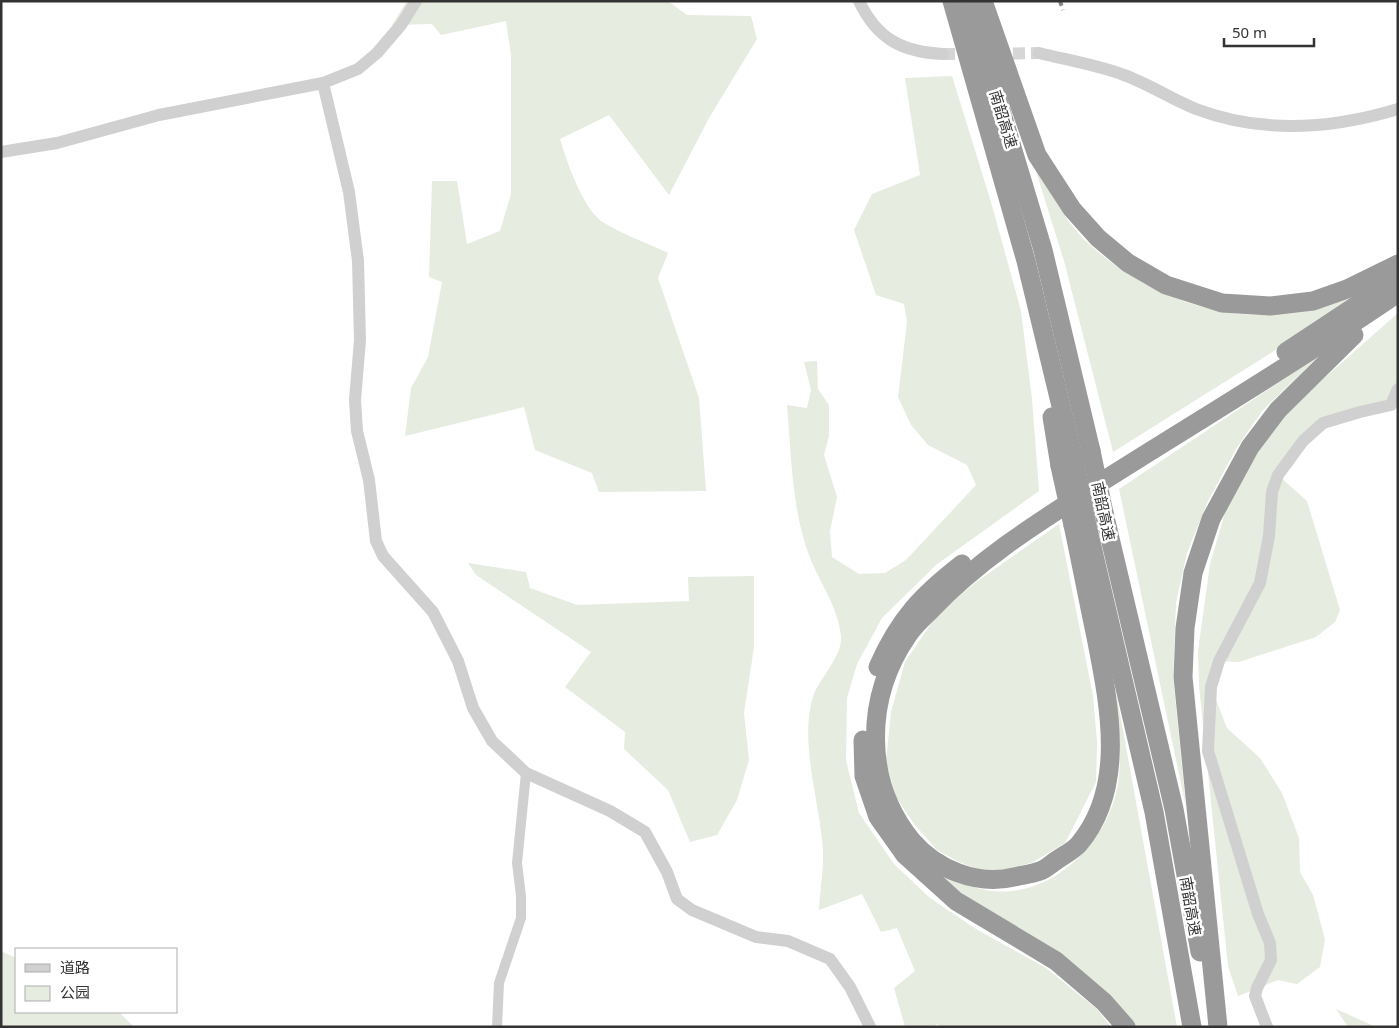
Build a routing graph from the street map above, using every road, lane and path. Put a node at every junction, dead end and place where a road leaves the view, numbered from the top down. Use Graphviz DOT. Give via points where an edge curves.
graph roads {
  1 [pos="416,1"];
  2 [pos="859,1"];
  3 [pos="952,1"];
  4 [pos="968,1"];
  5 [pos="983,1"];
  6 [pos="1039,53"];
  7 [pos="943,54"];
  8 [pos="323,83"];
  9 [pos="1398,109"];
  10 [pos="1,152"];
  11 [pos="1398,264"];
  12 [pos="1398,278"];
  13 [pos="1398,293"];
  14 [pos="1398,389"];
  15 [pos="1080,523"];
  16 [pos="526,773"];
  17 [pos="497,1027"];
  18 [pos="870,1027"];
  19 [pos="1126,1027"];
  20 [pos="1192,1027"];
  21 [pos="1213,1027"];
  22 [pos="1218,1027"];
  23 [pos="1267,1027"];
  1 -- 8 [label="street" via="377,53 358,69"];
  2 -- 7 [label="street" via="866,15 893,43 924,53"];
  3 -- 15 [label="highway, 南韶高速, bridge" via="1026,261"];
  4 -- 21 [label="highway, 南韶高速, bridge" via="1043,250 1174,809"];
  5 -- 11 [label="highway" via="1037,155 1072,209 1098,238 1128,263 1166,285 1222,303 1270,306 1313,301 1347,289"];
  6 -- 9 [label="street" via="1124,75 1196,109 1229,120 1286,127 1340,124"];
  8 -- 10 [label="street" via="159,116 56,143"];
  8 -- 16 [label="street" via="349,192 358,261 357,431 369,480 376,540 383,556 433,612 458,661 472,708 492,741"];
  12 -- 19 [label="highway" via="991,541 917,602 892,636 872,681 863,730 864,776 878,817 905,855 956,902 1056,961 1104,1002"];
  13 -- 15 [label="highway" via="1327,342 1030,528 973,569 909,633 887,674 875,718 876,757 885,799 902,829 923,854 948,869 1002,880 1041,871 1077,847 1096,818 1108,785 1110,744 1107,692"];
  13 -- 22 [label="highway" via="1278,410 1250,446 1211,519 1193,573 1185,628 1183,677"];
  14 -- 23 [label="street" via="1391,406 1324,423 1303,441 1278,475 1272,492 1269,536 1260,584 1219,661 1211,687 1208,751 1270,944 1271,960 1255,996"];
  15 -- 20 [label="highway, 南韶高速" via="1154,812"];
  16 -- 17 [label="street" via="517,863 521,918 499,984"];
  16 -- 18 [label="street" via="610,811 644,832 667,872 677,899 692,910 756,937 788,941 830,959 850,987"];
}
